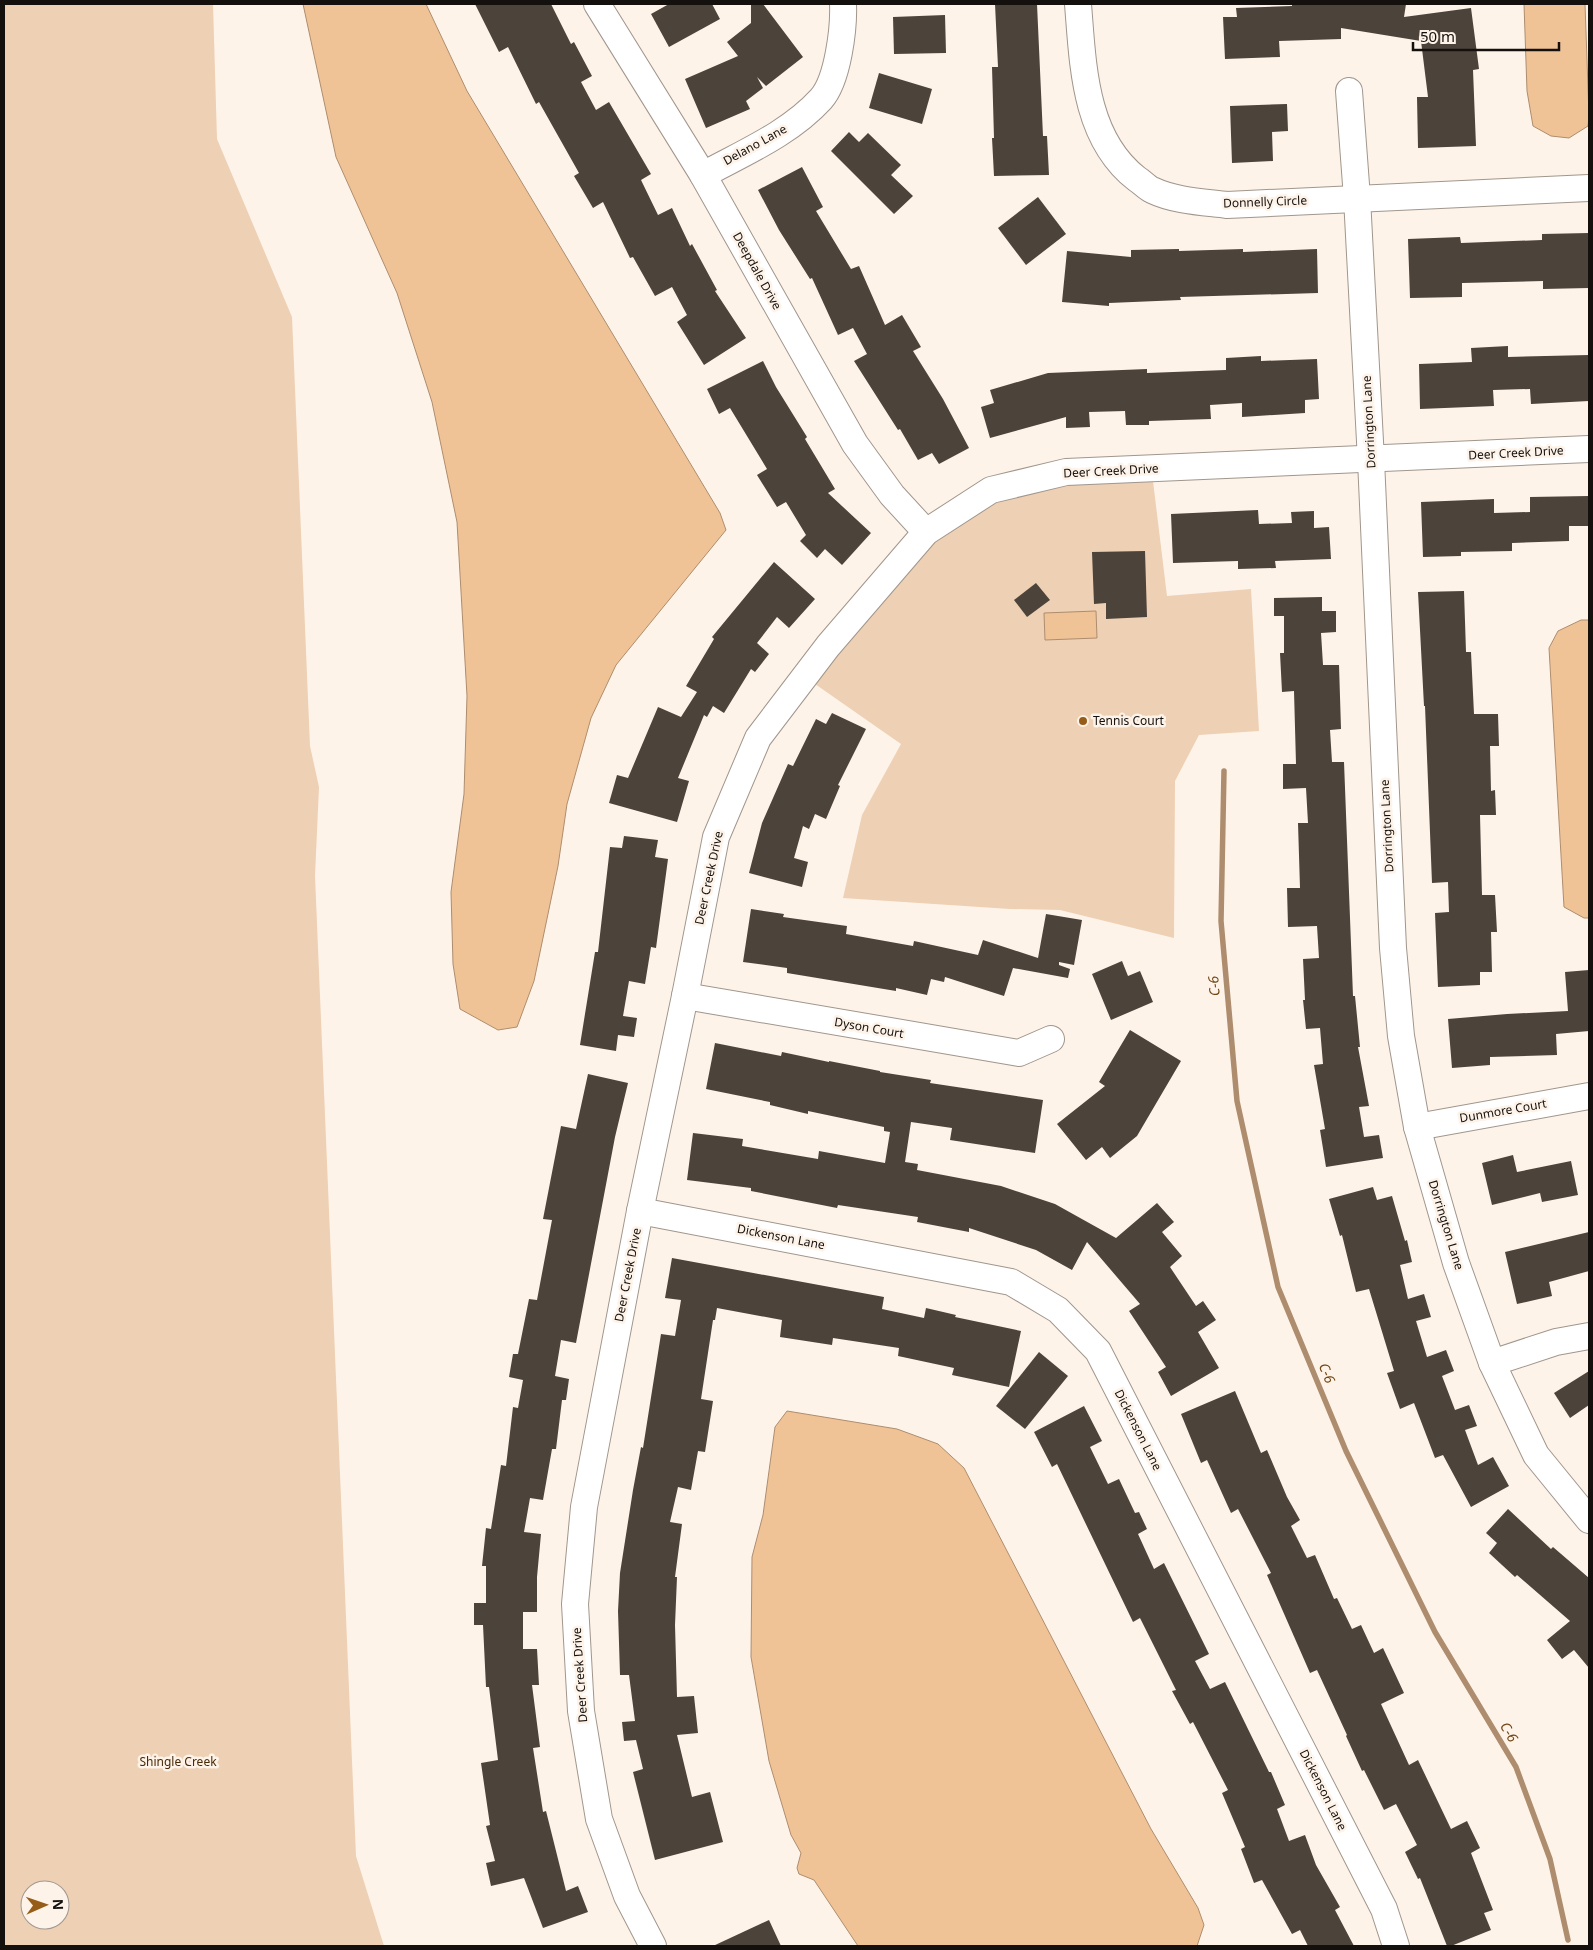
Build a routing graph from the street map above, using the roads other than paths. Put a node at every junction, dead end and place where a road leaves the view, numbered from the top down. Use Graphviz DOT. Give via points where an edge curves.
graph roads {
  1 [pos="597,4"];
  2 [pos="843,4"];
  3 [pos="1078,4"];
  4 [pos="1349,91"];
  5 [pos="703,175"];
  6 [pos="1589,188"];
  7 [pos="1357,198"];
  8 [pos="1589,449"];
  9 [pos="1371,460"];
  10 [pos="926,532"];
  11 [pos="686,996"];
  12 [pos="1051,1039"];
  13 [pos="1589,1096"];
  14 [pos="1417,1127"];
  15 [pos="640,1210"];
  16 [pos="1589,1336"];
  17 [pos="1492,1363"];
  18 [pos="1589,1520"];
  19 [pos="653,1946"];
  20 [pos="1396,1946"];
  1 -- 5 [label="street, Deepdale Drive"];
  2 -- 5 [label="street, Delano Lane" via="844,21 837,66 822,98 788,128"];
  3 -- 7 [label="street, Donnelly Circle" via="1086,90 1100,132 1123,168 1152,190 1188,201 1227,205"];
  4 -- 7 [label="street, Dorrington Lane"];
  5 -- 10 [label="street, Deepdale Drive" via="855,444 892,495"];
  6 -- 7 [label="street, Donnelly Circle"];
  7 -- 9 [label="street, Dorrington Lane"];
  8 -- 9 [label="street, Deer Creek Drive"];
  9 -- 10 [label="street, Deer Creek Drive" via="1066,472 991,490"];
  9 -- 14 [label="street, Dorrington Lane" via="1393,948 1401,1036"];
  10 -- 11 [label="street, Deer Creek Drive" via="828,646 758,738 716,837"];
  11 -- 12 [label="street, Dyson Court" via="1019,1053"];
  11 -- 15 [label="street, Deer Creek Drive"];
  13 -- 14 [label="street, Dunmore Court"];
  14 -- 17 [label="street, Dorrington Lane" via="1456,1263"];
  15 -- 19 [label="street, Deer Creek Drive" via="584,1506 575,1604 581,1711 599,1819 626,1896"];
  15 -- 20 [label="street, Dickenson Lane" via="1011,1282 1058,1310 1098,1351 1384,1909"];
  16 -- 17 [label="street" via="1556,1342"];
  17 -- 18 [label="street, Dorrington Lane" via="1536,1455"];
}
